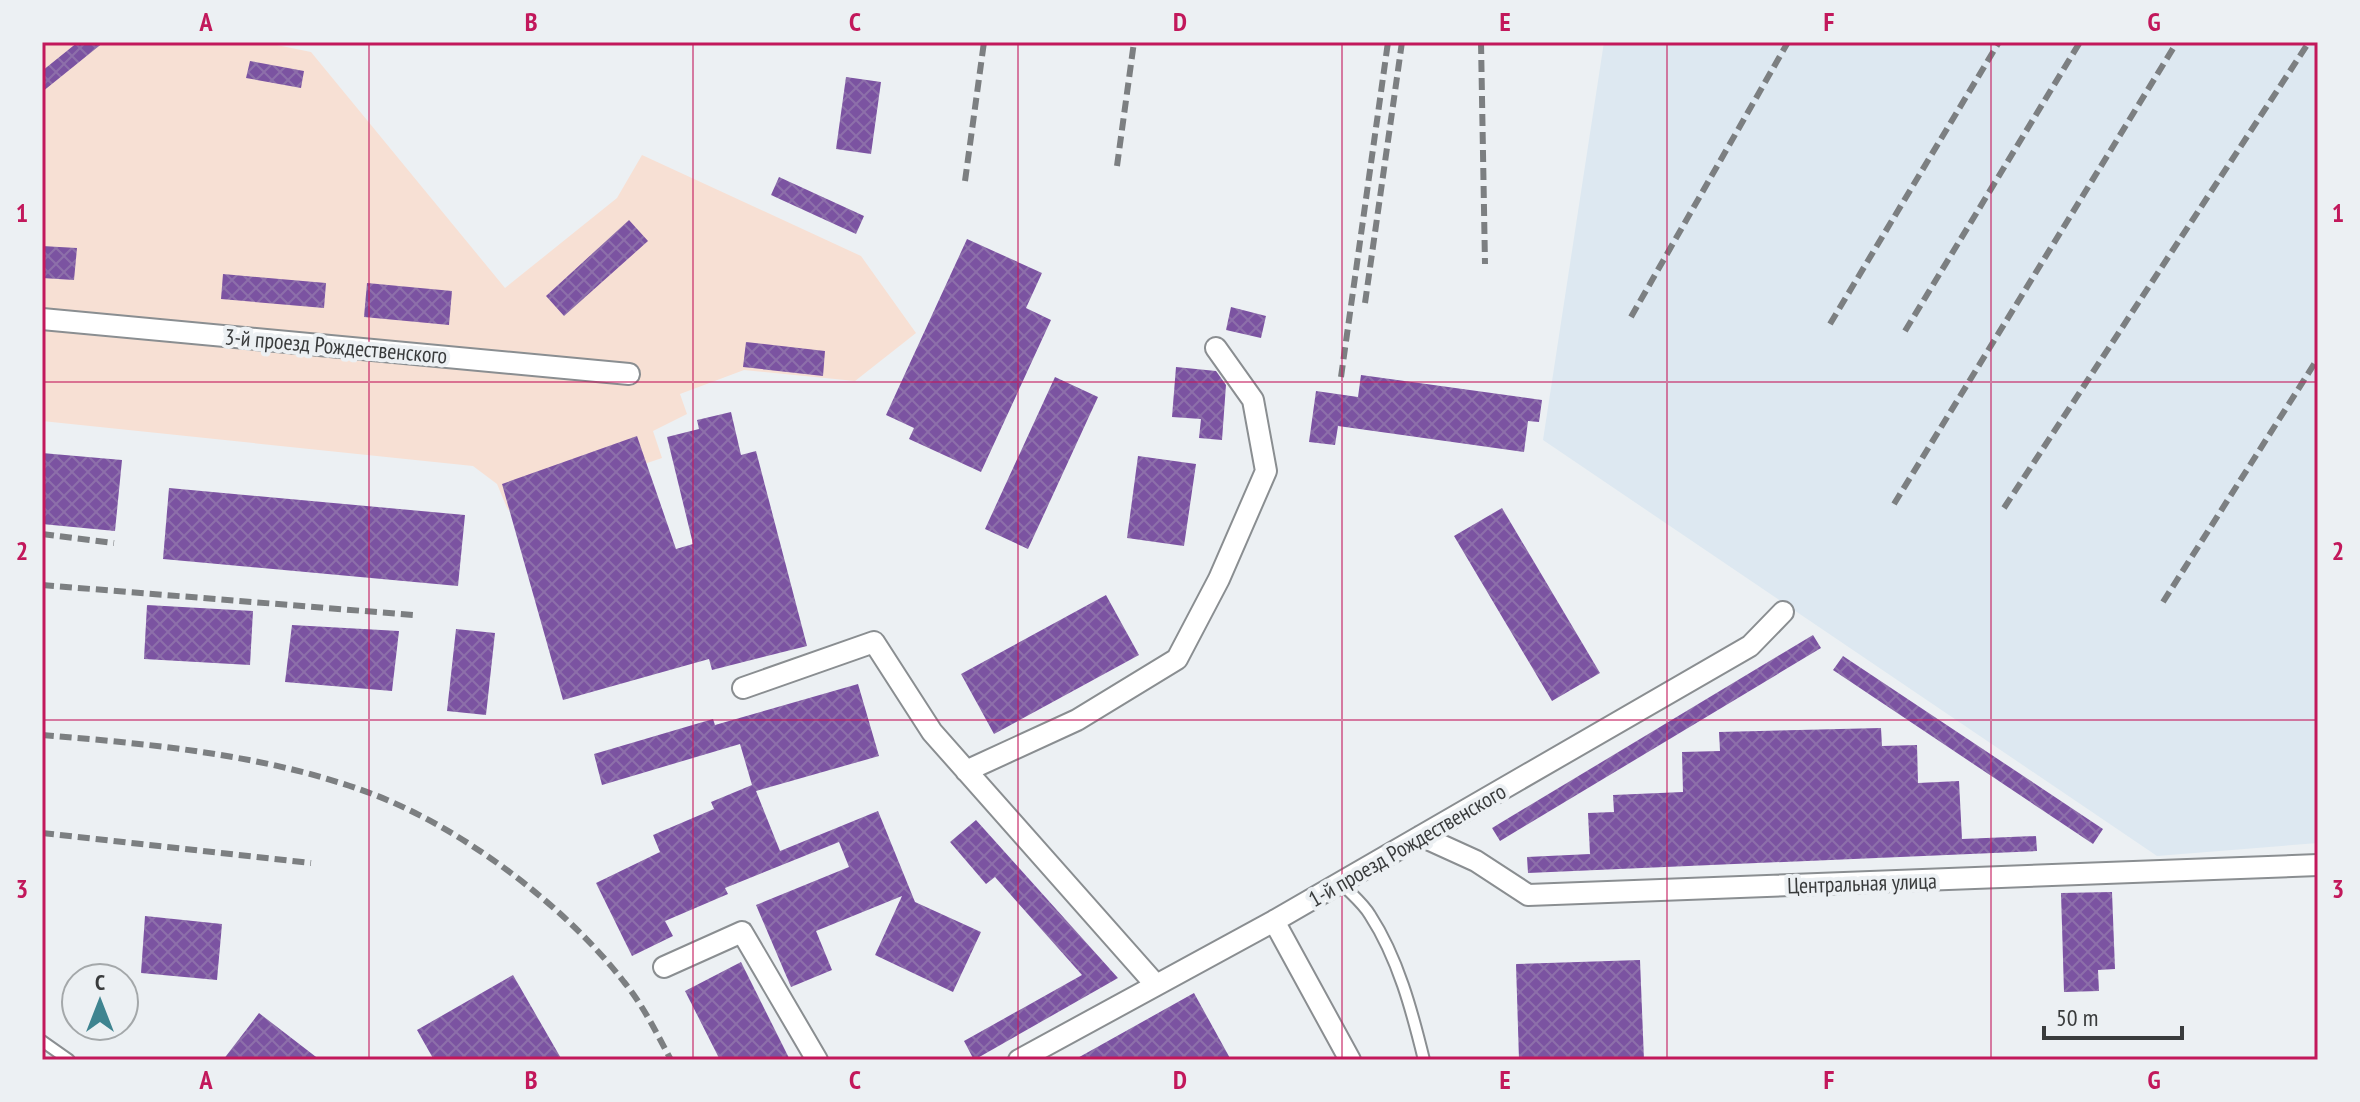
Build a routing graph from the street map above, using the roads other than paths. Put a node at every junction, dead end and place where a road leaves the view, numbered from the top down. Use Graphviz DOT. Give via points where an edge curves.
graph roads {
  1 [pos="42,319"];
  2 [pos="1216,348"];
  3 [pos="629,374"];
  4 [pos="1783,612"];
  5 [pos="743,688"];
  6 [pos="966,771"];
  7 [pos="1421,836"];
  8 [pos="2318,865"];
  9 [pos="1341,883"];
  10 [pos="1274,921"];
  11 [pos="664,967"];
  12 [pos="1156,985"];
  13 [pos="42,1041"];
  14 [pos="69,1060"];
  15 [pos="817,1060"];
  16 [pos="1019,1060"];
  17 [pos="1350,1060"];
  18 [pos="1424,1060"];
  1 -- 3 [label="street, 3-й проезд Рождественского"];
  2 -- 6 [label="street" via="1253,400 1266,471 1177,659 1077,720"];
  4 -- 7 [label="street, 1-й проезд Рождественского" via="1750,646"];
  5 -- 6 [label="street" via="874,642 932,732"];
  6 -- 12 [label="street"];
  7 -- 8 [label="street, Центральная улица" via="1476,861 1528,895"];
  7 -- 9 [label="street, 1-й проезд Рождественского"];
  9 -- 10 [label="street, 1-й проезд Рождественского"];
  9 -- 18 [label="lane" via="1369,913 1386,945 1411,1006"];
  10 -- 12 [label="street, 1-й проезд Рождественского"];
  10 -- 17 [label="street"];
  11 -- 15 [label="street" via="742,932"];
  12 -- 16 [label="street, 1-й проезд Рождественского"];
  13 -- 14 [label="lane"];
}
